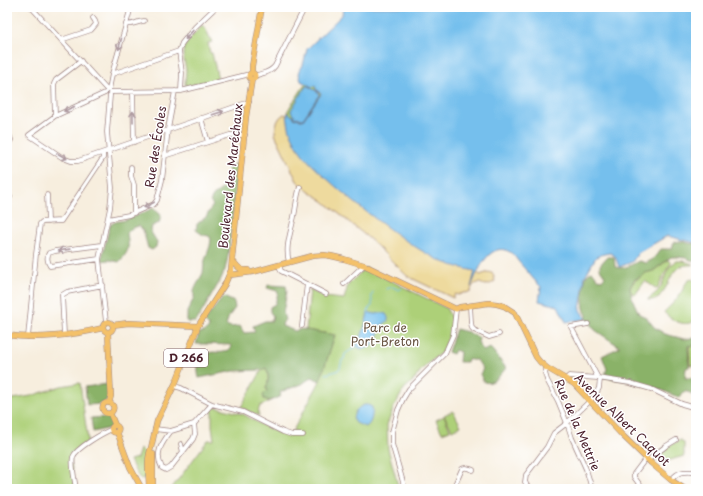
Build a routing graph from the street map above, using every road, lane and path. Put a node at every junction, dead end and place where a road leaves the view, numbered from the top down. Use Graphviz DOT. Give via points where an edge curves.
graph roads {
  1 [pos="31,7"];
  2 [pos="131,7"];
  3 [pos="216,7"];
  4 [pos="262,7"];
  5 [pos="305,7"];
  6 [pos="93,18"];
  7 [pos="144,21"];
  8 [pos="126,24"];
  9 [pos="62,40"];
  10 [pos="179,51"];
  11 [pos="80,61"];
  12 [pos="112,74"];
  13 [pos="252,77"];
  14 [pos="181,91"];
  15 [pos="108,92"];
  16 [pos="133,92"];
  17 [pos="175,92"];
  18 [pos="248,102"];
  19 [pos="55,116"];
  20 [pos="201,118"];
  21 [pos="7,130"];
  22 [pos="168,130"];
  23 [pos="245,135"];
  24 [pos="134,142"];
  25 [pos="208,142"];
  26 [pos="7,146"];
  27 [pos="108,150"];
  28 [pos="103,152"];
  29 [pos="164,156"];
  30 [pos="131,167"];
  31 [pos="300,187"];
  32 [pos="47,194"];
  33 [pos="134,213"];
  34 [pos="108,219"];
  35 [pos="48,222"];
  36 [pos="102,245"];
  37 [pos="99,259"];
  38 [pos="232,261"];
  39 [pos="289,262"];
  40 [pos="279,265"];
  41 [pos="364,265"];
  42 [pos="267,268"];
  43 [pos="230,275"];
  44 [pos="307,284"];
  45 [pos="344,284"];
  46 [pos="103,285"];
  47 [pos="326,294"];
  48 [pos="470,306"];
  49 [pos="456,309"];
  50 [pos="106,322"];
  51 [pos="588,324"];
  52 [pos="113,325"];
  53 [pos="198,326"];
  54 [pos="302,326"];
  55 [pos="103,328"];
  56 [pos="108,333"];
  57 [pos="499,334"];
  58 [pos="7,335"];
  59 [pos="64,335"];
  60 [pos="28,337"];
  61 [pos="547,368"];
  62 [pos="599,378"];
  63 [pos="566,379"];
  64 [pos="175,384"];
  65 [pos="590,402"];
  66 [pos="109,403"];
  67 [pos="212,404"];
  68 [pos="696,408"];
  69 [pos="110,414"];
  70 [pos="194,424"];
  71 [pos="567,424"];
  72 [pos="114,429"];
  73 [pos="155,429"];
  74 [pos="171,431"];
  75 [pos="303,435"];
  76 [pos="676,440"];
  77 [pos="181,444"];
  78 [pos="151,448"];
  79 [pos="183,452"];
  80 [pos="647,459"];
  81 [pos="473,470"];
  82 [pos="696,472"];
  83 [pos="149,478"];
  84 [pos="671,480"];
  85 [pos="140,486"];
  86 [pos="76,489"];
  87 [pos="148,489"];
  88 [pos="153,489"];
  89 [pos="405,489"];
  90 [pos="454,489"];
  91 [pos="529,489"];
  92 [pos="592,489"];
  93 [pos="643,489"];
  94 [pos="685,489"];
  1 -- 9 [label="street"];
  2 -- 8 [label="street"];
  3 -- 10 [label="street, one-way" via="191,32"];
  4 -- 13 [label="main road, Boulevard des Maréchaux"];
  5 -- 13 [label="street" via="275,66 268,72"];
  6 -- 9 [label="street" via="96,24 91,30"];
  7 -- 8 [label="street"];
  8 -- 12 [label="street, one-way"];
  9 -- 11 [label="street"];
  10 -- 12 [label="street"];
  10 -- 14 [label="street"];
  11 -- 15 [label="street"];
  11 -- 19 [label="street" via="54,84"];
  12 -- 15 [label="street"];
  13 -- 14 [label="street" via="246,75"];
  13 -- 18 [label="main road, Boulevard des Maréchaux"];
  14 -- 17 [label="street"];
  15 -- 16 [label="street"];
  15 -- 19 [label="street, one-way"];
  15 -- 27 [label="street"];
  16 -- 17 [label="street"];
  24 -- 16 [label="street, one-way"];
  17 -- 22 [label="street, Rue des Écoles"];
  20 -- 18 [label="street, one-way"];
  18 -- 23 [label="main road, Boulevard des Maréchaux"];
  19 -- 28 [label="street, one-way" via="29,135 71,161"];
  20 -- 22 [label="street"];
  20 -- 25 [label="street"];
  21 -- 26 [label="street" via="11,140"];
  22 -- 24 [label="street"];
  22 -- 29 [label="street, Rue des Écoles"];
  23 -- 25 [label="street" via="230,135"];
  23 -- 38 [label="main road, Boulevard des Maréchaux"];
  24 -- 27 [label="street"];
  25 -- 29 [label="street"];
  27 -- 28 [label="street"];
  27 -- 34 [label="street" via="112,188"];
  28 -- 35 [label="street" via="102,158 62,221"];
  29 -- 33 [label="street, Rue des Écoles, one-way" via="157,200 154,204"];
  30 -- 33 [label="street"];
  31 -- 39 [label="street" via="289,237"];
  32 -- 35 [label="street"];
  33 -- 34 [label="street, Rue des Écoles"];
  34 -- 36 [label="street"];
  35 -- 60 [label="street" via="42,222 39,226"];
  36 -- 37 [label="street"];
  36 -- 37 [label="street, one-way" via="55,251 47,256 50,266"];
  37 -- 46 [label="street"];
  38 -- 42 [label="main road" via="243,271"];
  38 -- 43 [label="main road, Boulevard des Maréchaux"];
  39 -- 40 [label="main road"];
  39 -- 41 [label="main road" via="324,255"];
  40 -- 42 [label="main road"];
  40 -- 44 [label="street" via="281,271"];
  41 -- 45 [label="street"];
  41 -- 49 [label="main road"];
  42 -- 43 [label="main road"];
  43 -- 53 [label="main road, D 266"];
  44 -- 47 [label="street"];
  44 -- 54 [label="street"];
  46 -- 50 [label="street"];
  46 -- 59 [label="street" via="67,292 62,296"];
  48 -- 49 [label="main road"];
  48 -- 57 [label="street" via="470,323 474,330 489,337"];
  48 -- 61 [label="main road" via="497,304 515,313 536,356"];
  49 -- 89 [label="street" via="453,336 445,353 409,390 398,410 392,432 392,444"];
  50 -- 52 [label="main road"];
  50 -- 55 [label="main road"];
  51 -- 62 [label="street" via="571,327"];
  52 -- 53 [label="main road" via="128,323"];
  52 -- 56 [label="main road" via="113,330"];
  53 -- 64 [label="main road, D 266"];
  55 -- 56 [label="main road"];
  55 -- 59 [label="main road"];
  56 -- 66 [label="main road"];
  58 -- 60 [label="main road"];
  59 -- 60 [label="main road"];
  61 -- 63 [label="main road, Avenue Albert Caquot"];
  61 -- 71 [label="street, Rue de la Mettrie" via="547,380"];
  62 -- 63 [label="street" via="569,376"];
  62 -- 65 [label="street" via="599,388"];
  62 -- 68 [label="street" via="651,389"];
  63 -- 65 [label="main road, Avenue Albert Caquot"];
  64 -- 67 [label="street"];
  64 -- 73 [label="main road, D 266"];
  65 -- 71 [label="street"];
  65 -- 80 [label="main road, Avenue Albert Caquot"];
  66 -- 69 [label="main road" via="113,408"];
  66 -- 69 [label="main road" via="105,403 102,410"];
  67 -- 70 [label="street"];
  67 -- 75 [label="street" via="243,412 283,432"];
  69 -- 72 [label="main road"];
  70 -- 74 [label="street"];
  70 -- 79 [label="street" via="195,434"];
  71 -- 91 [label="street" via="554,433 526,476 525,482"];
  71 -- 92 [label="street, Rue de la Mettrie"];
  72 -- 85 [label="main road"];
  72 -- 86 [label="street" via="102,434 73,456"];
  73 -- 74 [label="street"];
  73 -- 78 [label="main road, D 266"];
  74 -- 79 [label="street" via="159,451 160,465 166,472"];
  76 -- 80 [label="street"];
  77 -- 79 [label="street"];
  78 -- 83 [label="main road, D 266"];
  78 -- 88 [label="main road, D 266"];
  80 -- 84 [label="main road, Avenue Albert Caquot"];
  80 -- 93 [label="street" via="634,474"];
  81 -- 90 [label="street" via="464,467"];
  82 -- 84 [label="street" via="680,472"];
  83 -- 85 [label="main road"];
  83 -- 87 [label="main road, D 266"];
  84 -- 94 [label="main road, Avenue Albert Caquot"];
  85 -- 87 [label="main road"];
}
